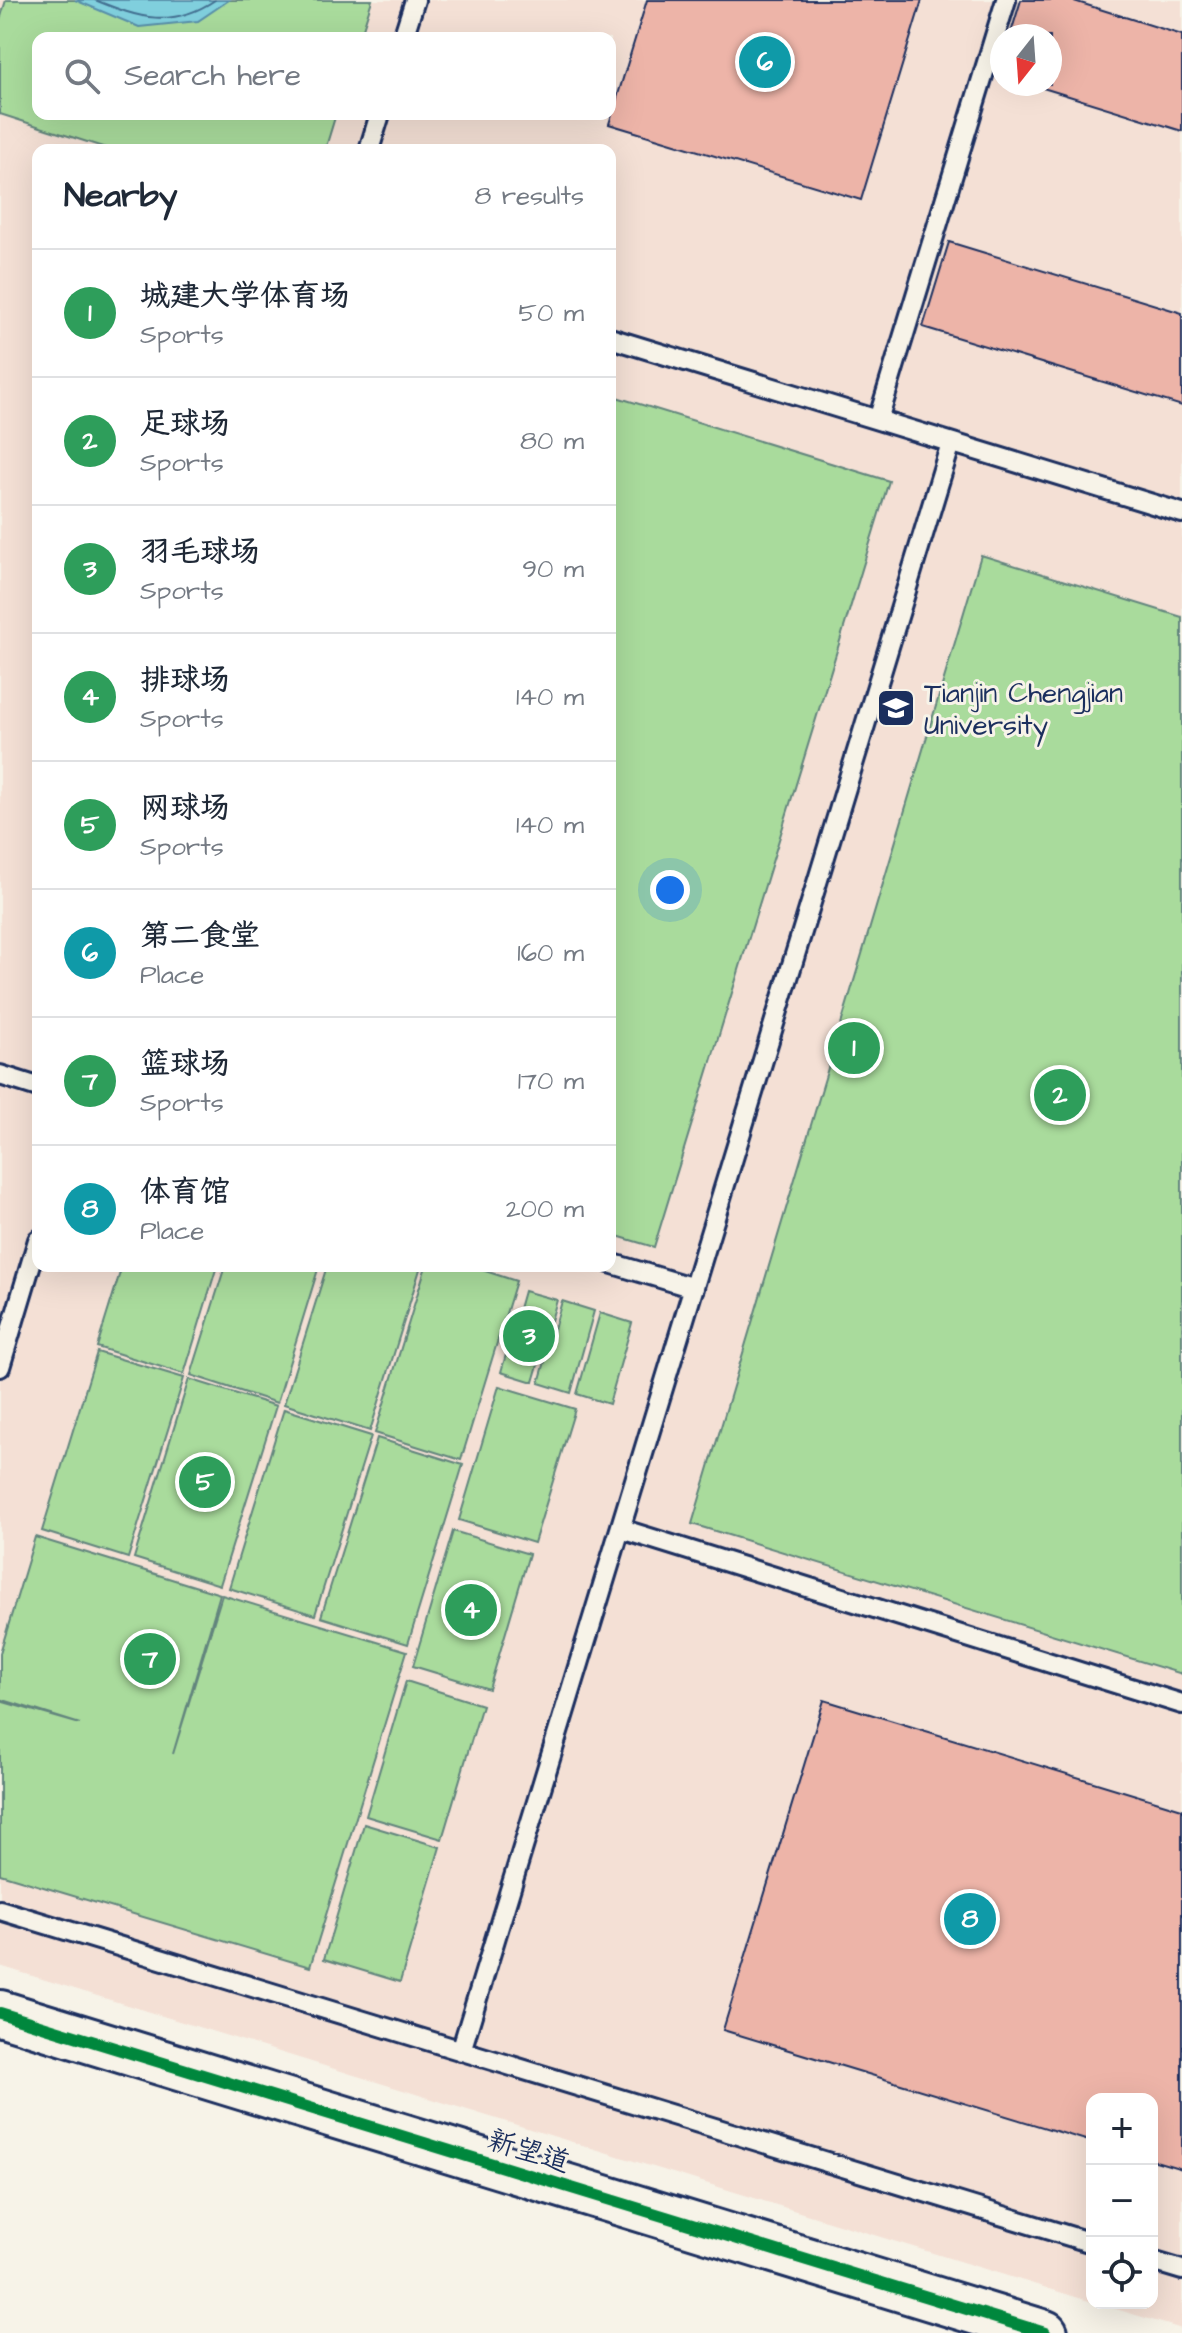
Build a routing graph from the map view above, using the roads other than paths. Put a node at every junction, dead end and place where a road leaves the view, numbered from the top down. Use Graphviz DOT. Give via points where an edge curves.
graph roads {
  1 [pos="415,0"];
  2 [pos="1006,0"];
  3 [pos="405,32"];
  4 [pos="378,120"];
  5 [pos="371,144"];
  6 [pos="616,340"];
  7 [pos="878,420"];
  8 [pos="951,443"];
  9 [pos="1182,513"];
  10 [pos="0,1075"];
  11 [pos="32,1085"];
  12 [pos="32,1260"];
  13 [pos="616,1265"];
  14 [pos="694,1288"];
  15 [pos="0,1367"];
  16 [pos="621,1529"];
  17 [pos="1182,1704"];
  18 [pos="0,1910"];
  19 [pos="0,2013"];
  20 [pos="461,2051"];
  21 [pos="1086,2241"];
  22 [pos="1158,2263"];
  23 [pos="1182,2270"];
  24 [pos="1045,2333"];
  1 -- 3 [label="lane"];
  2 -- 7 [label="lane"];
  4 -- 5 [label="lane"];
  6 -- 7 [label="lane"];
  7 -- 8 [label="lane"];
  8 -- 9 [label="lane"];
  8 -- 14 [label="lane"];
  10 -- 11 [label="lane"];
  12 -- 15 [label="lane"];
  13 -- 14 [label="lane"];
  14 -- 16 [label="lane"];
  16 -- 17 [label="lane"];
  16 -- 20 [label="lane"];
  18 -- 20 [label="lane"];
  19 -- 24 [label="street, 新望道"];
  20 -- 21 [label="lane"];
  22 -- 23 [label="lane"];
}
